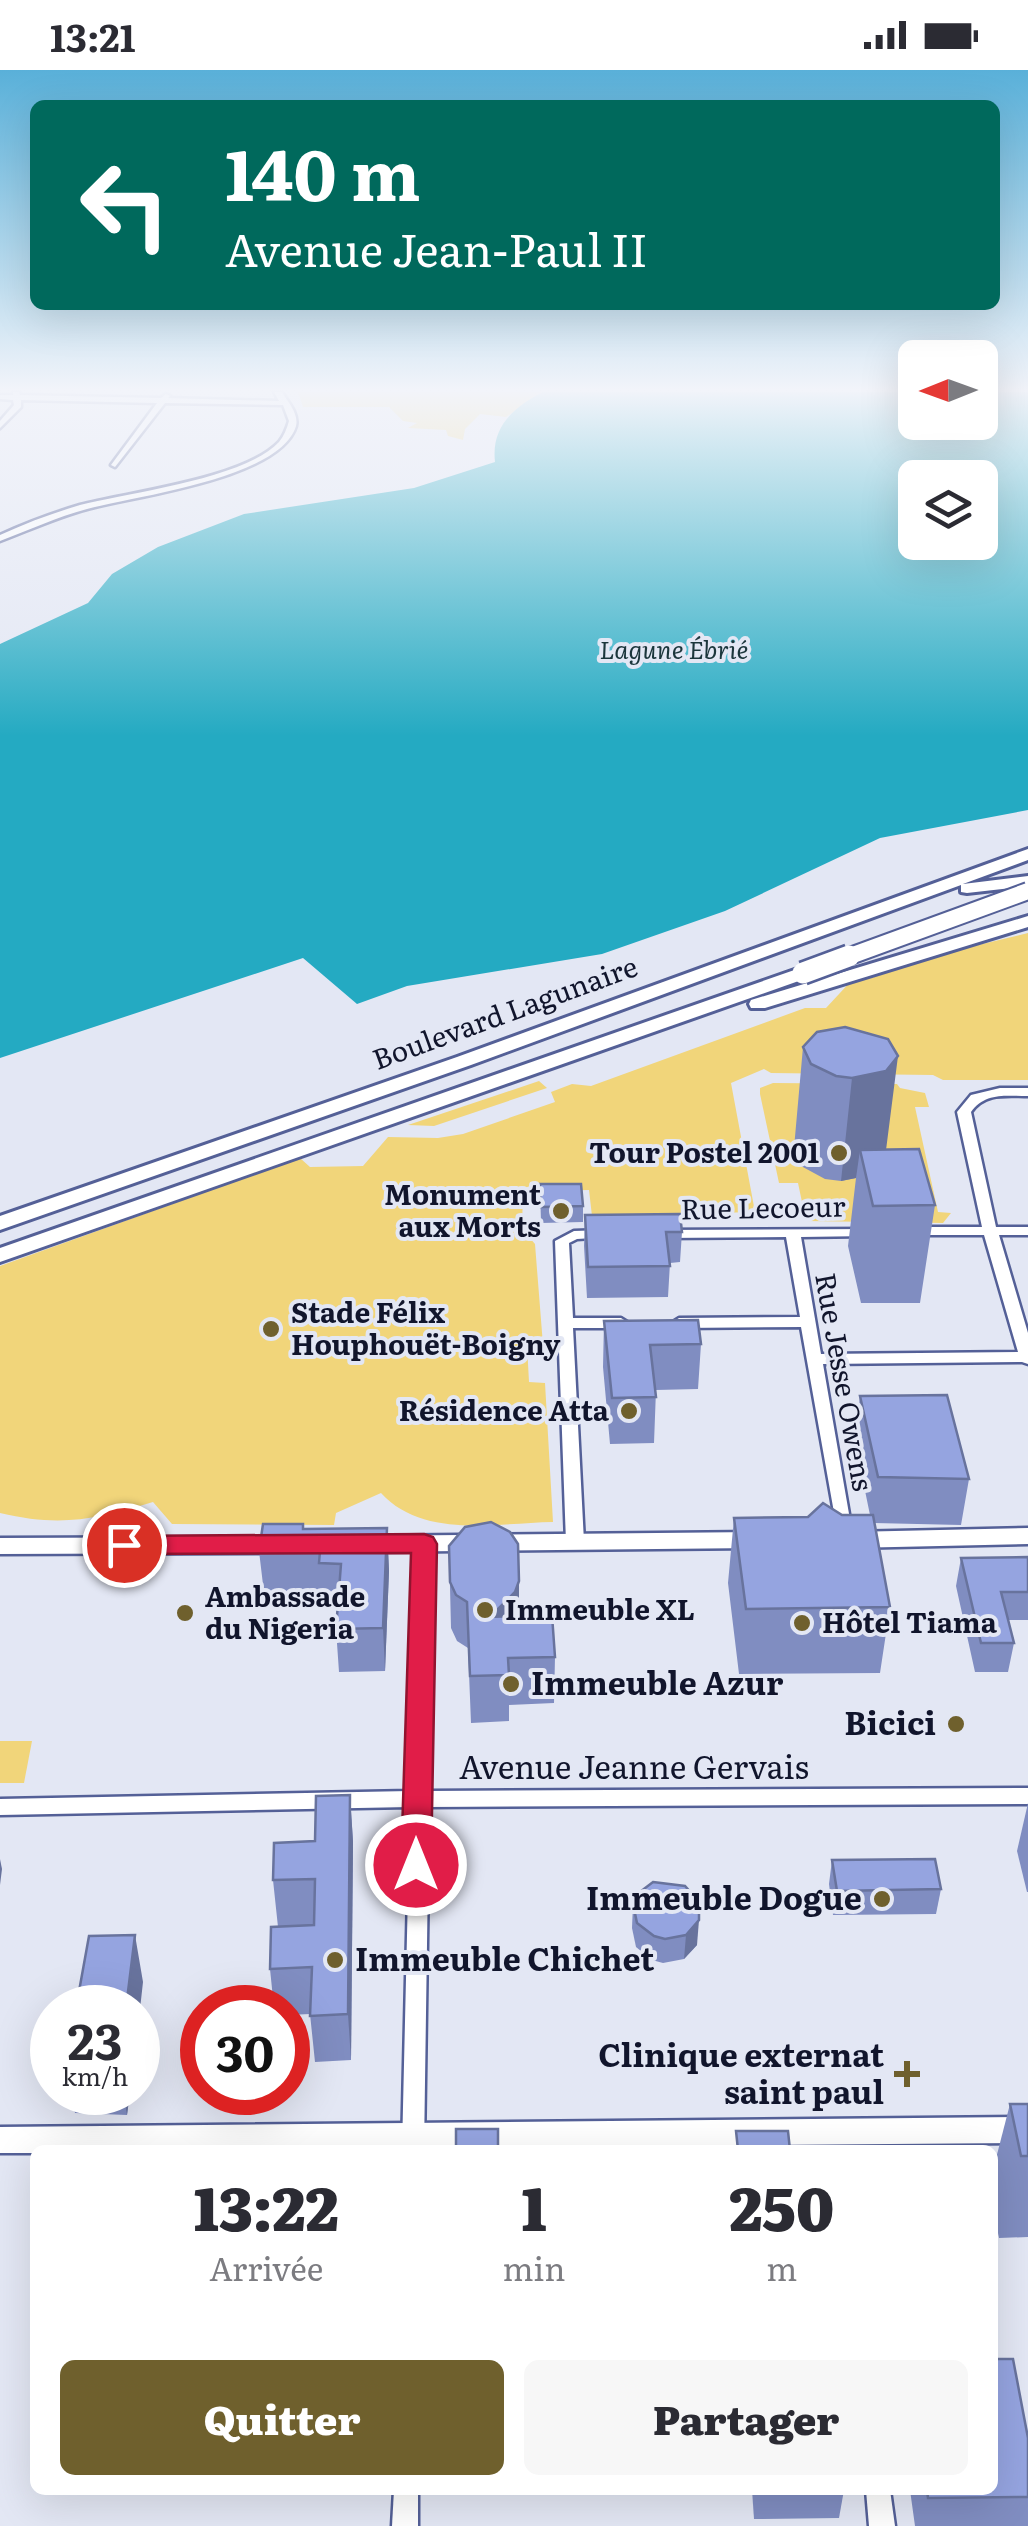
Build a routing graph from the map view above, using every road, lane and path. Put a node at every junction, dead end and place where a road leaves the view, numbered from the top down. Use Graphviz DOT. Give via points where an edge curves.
graph roads {
  1 [pos="87,507"];
  2 [pos="0,538"];
  3 [pos="1028,854"];
  4 [pos="1028,881"];
  5 [pos="1028,890"];
  6 [pos="950,893"];
  7 [pos="1028,921"];
  8 [pos="1000,928"];
  9 [pos="776,944"];
  10 [pos="648,1030"];
  11 [pos="1028,1092"];
  12 [pos="0,1223"];
  13 [pos="990,1231"];
  14 [pos="1028,1231"];
  15 [pos="793,1233"];
  16 [pos="620,1234"];
  17 [pos="638,1234"];
  18 [pos="0,1254"];
  19 [pos="810,1322"];
  20 [pos="566,1323"];
  21 [pos="643,1323"];
  22 [pos="662,1323"];
  23 [pos="1028,1358"];
  24 [pos="817,1359"];
  25 [pos="1028,1536"];
  26 [pos="776,1540"];
  27 [pos="837,1540"];
  28 [pos="575,1542"];
  29 [pos="307,1544"];
  30 [pos="331,1544"];
  31 [pos="424,1544"];
  32 [pos="0,1546"];
  33 [pos="1028,1796"];
  34 [pos="417,1798"];
  35 [pos="0,1807"];
  36 [pos="1028,2130"];
  37 [pos="0,2140"];
  38 [pos="831,2142"];
  39 [pos="413,2143"];
  40 [pos="406,2495"];
  41 [pos="879,2495"];
  42 [pos="406,2526"];
  43 [pos="882,2526"];
  1 -- 2 [label="street"];
  3 -- 9 [label="highway, Boulevard Lagunaire"];
  4 -- 6 [label="highway"];
  5 -- 10 [label="highway, bridge"];
  6 -- 8 [label="highway" via="996,902 1008,914"];
  6 -- 9 [label="highway"];
  7 -- 8 [label="highway"];
  8 -- 10 [label="highway" via="706,1020"];
  9 -- 12 [label="highway, Boulevard Lagunaire"];
  10 -- 18 [label="highway"];
  11 -- 13 [label="street" via="981,1094 964,1112"];
  13 -- 14 [label="street, Rue Lecoeur"];
  13 -- 15 [label="street, Rue Lecoeur"];
  13 -- 23 [label="street"];
  15 -- 17 [label="street, Rue Lecoeur"];
  15 -- 19 [label="street, Rue Jesse Owens"];
  16 -- 20 [label="street" via="564,1238"];
  19 -- 22 [label="street"];
  19 -- 24 [label="street, Rue Jesse Owens"];
  20 -- 21 [label="street"];
  20 -- 28 [label="street"];
  23 -- 24 [label="street"];
  24 -- 27 [label="street, Rue Jesse Owens"];
  25 -- 27 [label="main road"];
  26 -- 28 [label="main road"];
  28 -- 31 [label="main road"];
  29 -- 32 [label="main road"];
  30 -- 31 [label="main road"];
  31 -- 34 [label="street"];
  33 -- 34 [label="street, Avenue Jeanne Gervais"];
  34 -- 35 [label="street, Avenue Jeanne Gervais"];
  34 -- 39 [label="street"];
  36 -- 38 [label="main road"];
  37 -- 39 [label="main road"];
  38 -- 39 [label="main road"];
  40 -- 42 [label="street"];
  41 -- 43 [label="street"];
}
